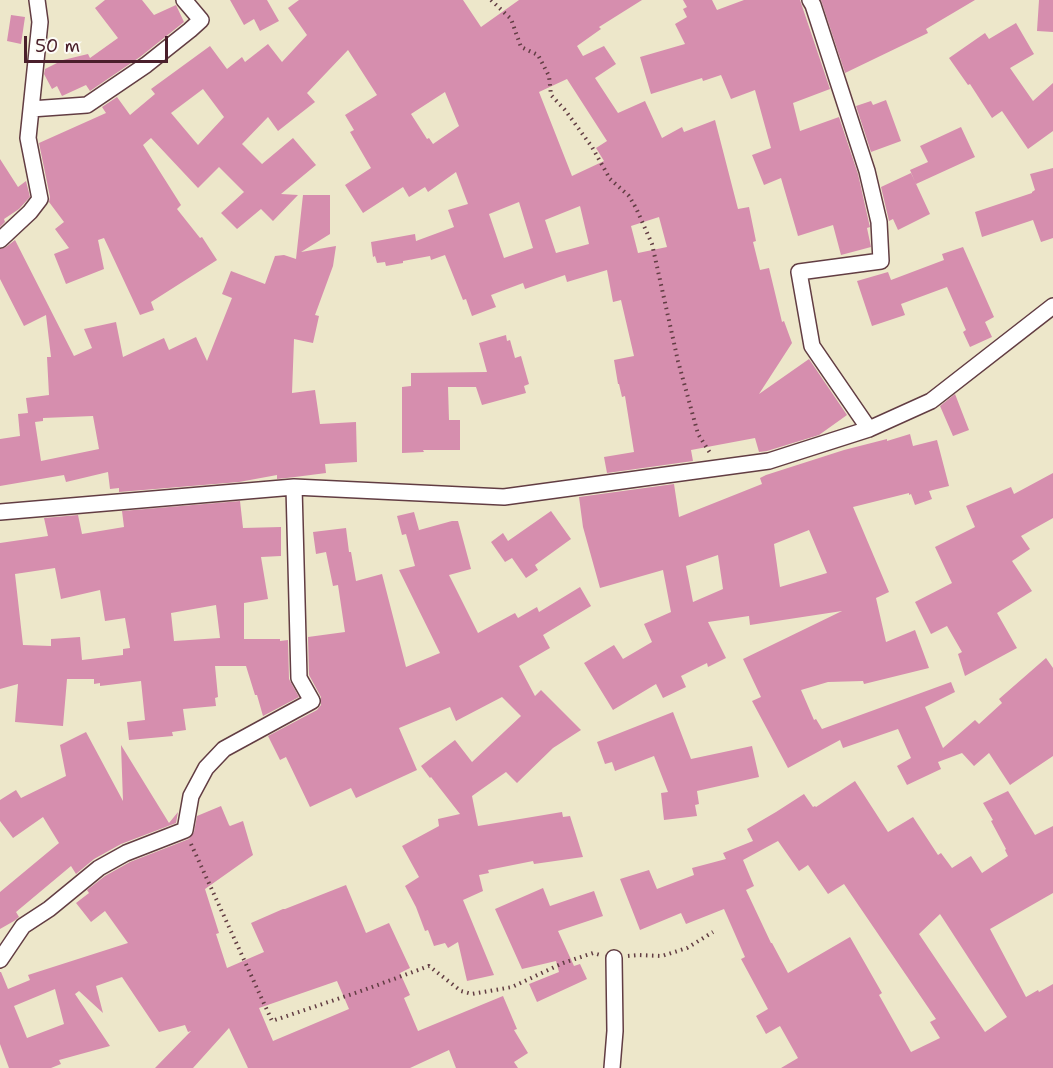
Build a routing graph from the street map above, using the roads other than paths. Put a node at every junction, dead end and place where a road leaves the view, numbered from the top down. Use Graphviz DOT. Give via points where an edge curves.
graph roads {
  1 [pos="37,0"];
  2 [pos="184,0"];
  3 [pos="810,0"];
  4 [pos="30,109"];
  5 [pos="0,240"];
  6 [pos="1053,306"];
  7 [pos="868,429"];
  8 [pos="294,488"];
  9 [pos="0,512"];
  10 [pos="614,958"];
  11 [pos="0,960"];
  12 [pos="612,1068"];
  1 -- 4 [label="street" via="40,22"];
  2 -- 4 [label="street" via="201,20 146,65 87,105"];
  3 -- 7 [label="street" via="867,171 879,222 881,261 799,272 812,346"];
  4 -- 5 [label="street" via="28,138 40,199"];
  6 -- 7 [label="street" via="931,401"];
  7 -- 8 [label="street" via="769,461 504,497"];
  8 -- 9 [label="street"];
  8 -- 11 [label="street" via="299,678 312,701 224,749 206,768 191,796 185,830 99,868 23,927"];
  10 -- 12 [label="street"];
}
